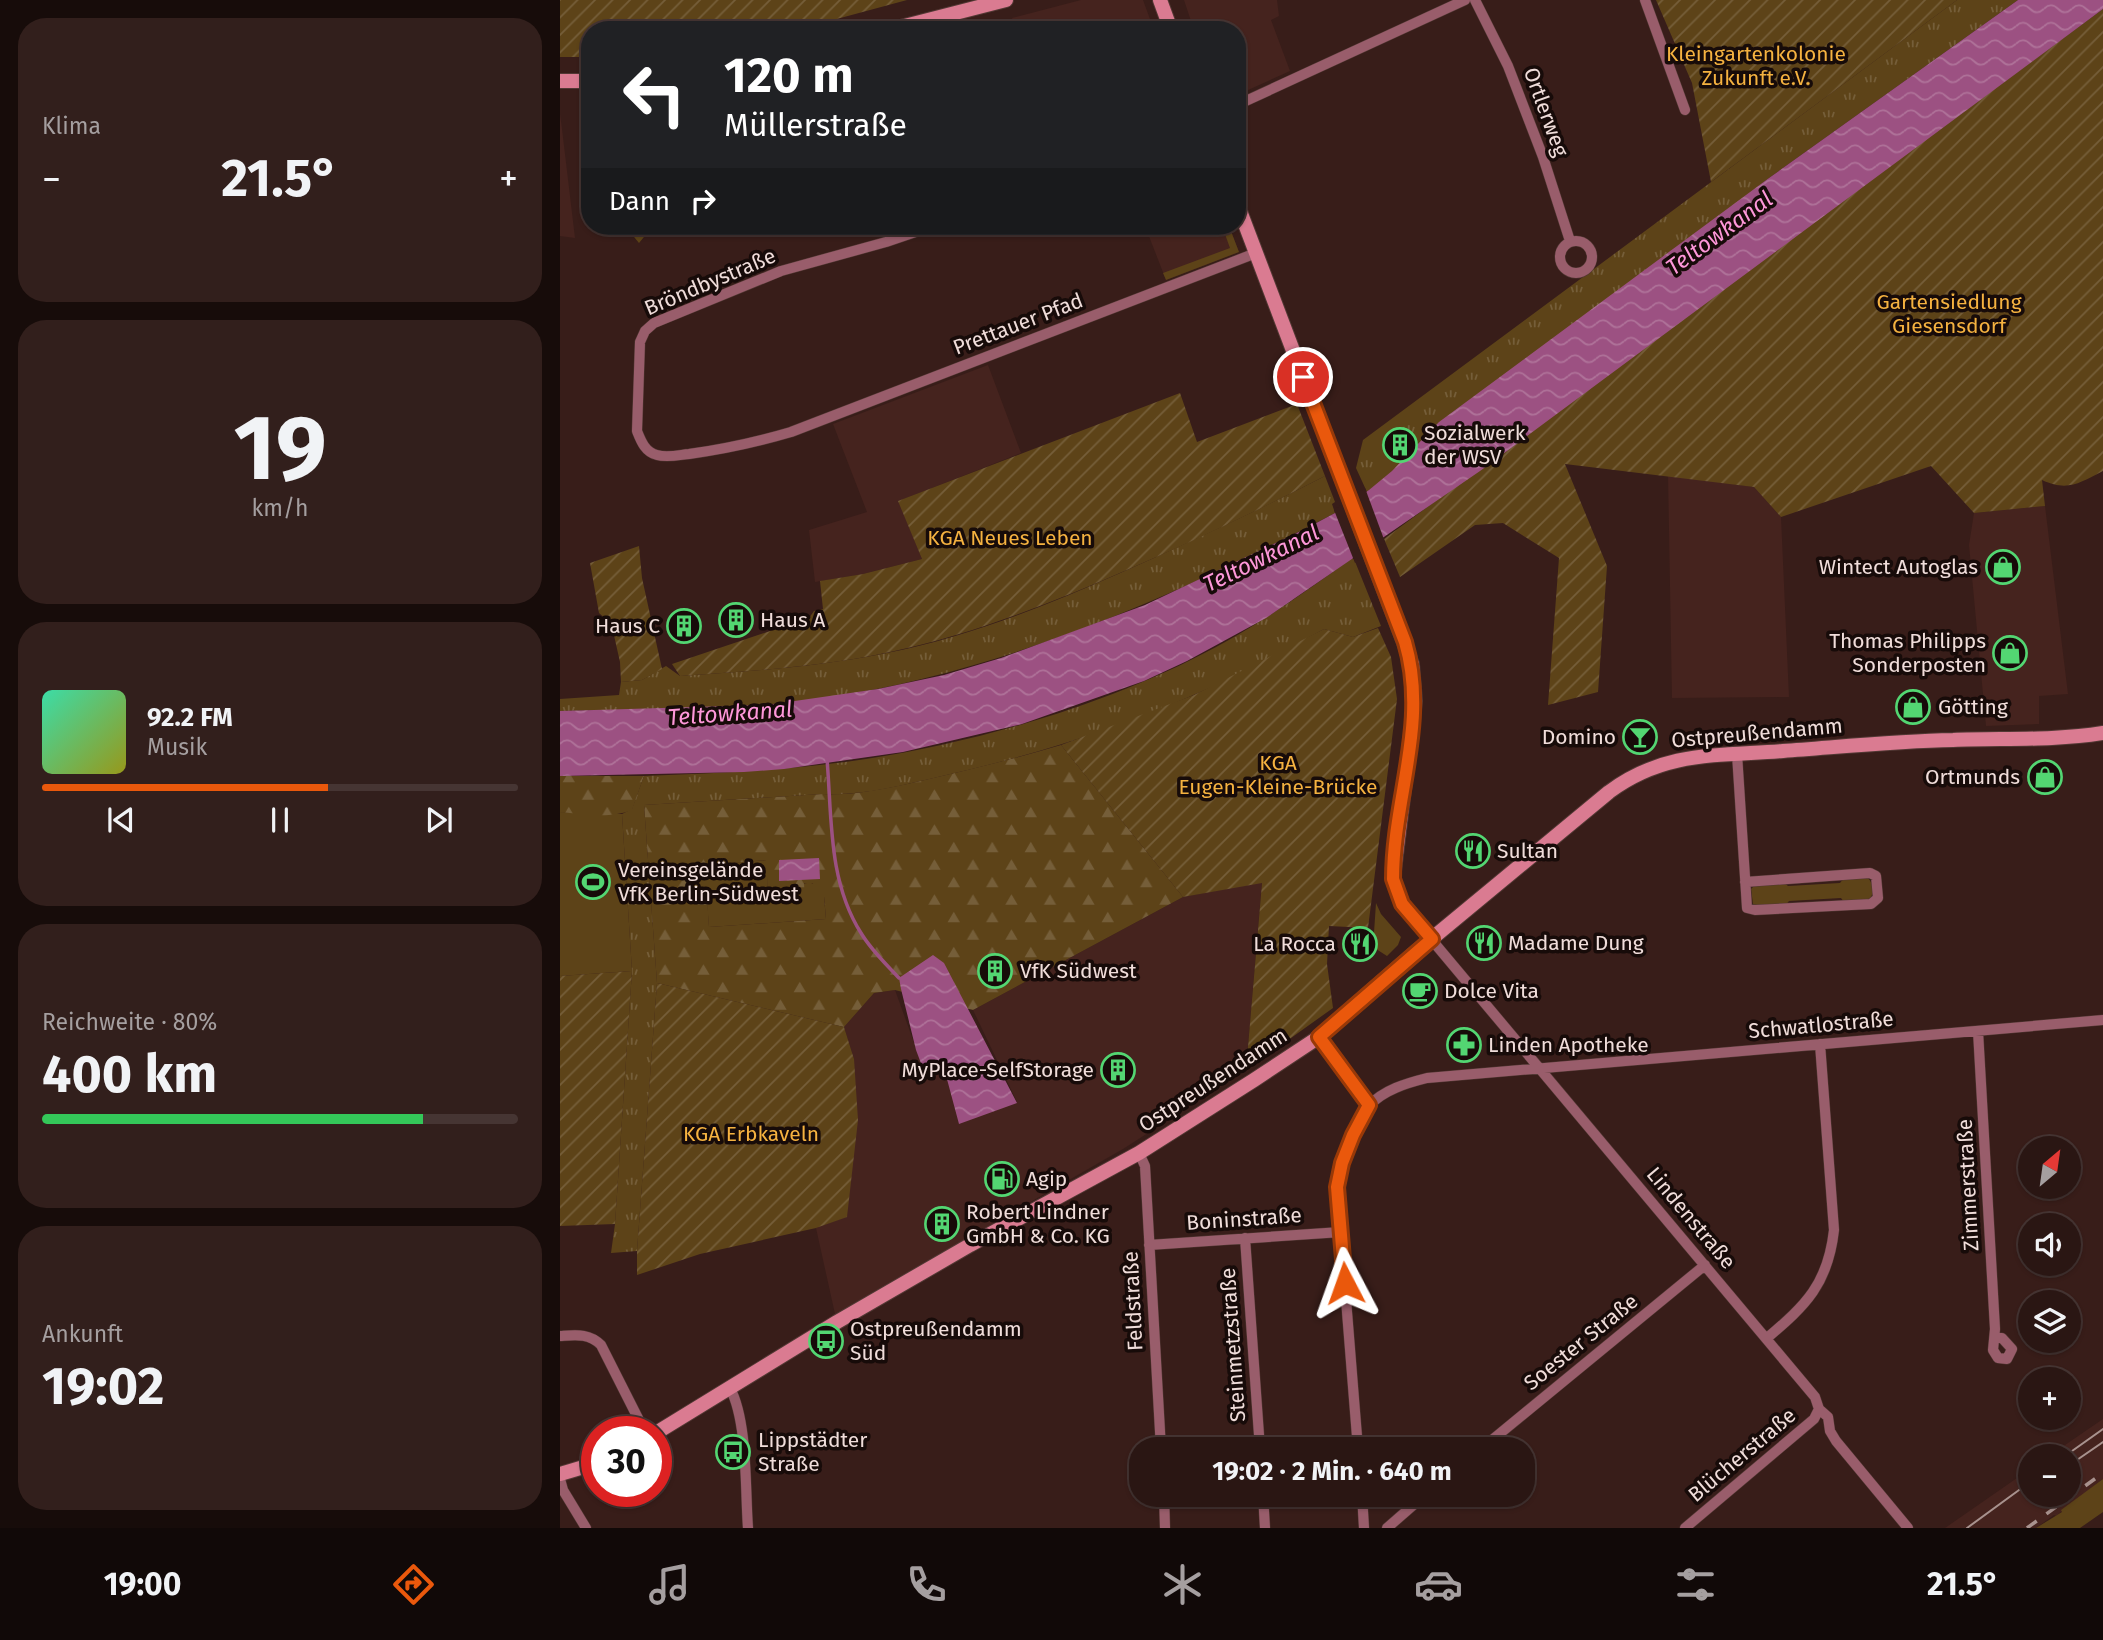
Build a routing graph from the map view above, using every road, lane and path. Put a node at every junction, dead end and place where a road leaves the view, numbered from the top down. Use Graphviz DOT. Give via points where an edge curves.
graph roads {
  1 [pos="1006,0"];
  2 [pos="1160,0"];
  3 [pos="1465,0"];
  4 [pos="1475,0"];
  5 [pos="1645,0"];
  6 [pos="924,21"];
  7 [pos="1168,21"];
  8 [pos="560,81"];
  9 [pos="581,81"];
  10 [pos="1246,101"];
  11 [pos="1685,110"];
  12 [pos="1246,227"];
  13 [pos="907,235"];
  14 [pos="1570,241"];
  15 [pos="1256,253"];
  16 [pos="795,430"];
  17 [pos="2103,733"];
  18 [pos="1737,754"];
  19 [pos="1745,882"];
  20 [pos="1432,939"];
  21 [pos="2103,1020"];
  22 [pos="1978,1031"];
  23 [pos="1319,1037"];
  24 [pos="1820,1044"];
  25 [pos="1541,1068"];
  26 [pos="1369,1105"];
  27 [pos="1139,1153"];
  28 [pos="1341,1232"];
  29 [pos="1245,1238"];
  30 [pos="1149,1245"];
  31 [pos="1705,1265"];
  32 [pos="560,1336"];
  33 [pos="1767,1338"];
  34 [pos="1996,1338"];
  35 [pos="730,1388"];
  36 [pos="1819,1409"];
  37 [pos="637,1416"];
  38 [pos="672,1423"];
  39 [pos="1160,1437"];
  40 [pos="1259,1437"];
  41 [pos="1357,1437"];
  42 [pos="1496,1437"];
  43 [pos="581,1469"];
  44 [pos="560,1476"];
  45 [pos="1165,1507"];
  46 [pos="1264,1507"];
  47 [pos="1363,1507"];
  48 [pos="1411,1507"];
  49 [pos="586,1528"];
  50 [pos="748,1528"];
  51 [pos="1166,1528"];
  52 [pos="1265,1528"];
  53 [pos="1364,1528"];
  54 [pos="1387,1528"];
  55 [pos="1685,1528"];
  56 [pos="1908,1528"];
  1 -- 6 [label="main road"];
  2 -- 7 [label="main road"];
  3 -- 10 [label="street"];
  4 -- 14 [label="street, Ortlerweg" via="1508,66"];
  5 -- 11 [label="street"];
  8 -- 9 [label="main road"];
  12 -- 15 [label="main road"];
  13 -- 16 [label="street, Bröndbystraße" via="781,271 654,323 645,331 639,342 638,431 649,452 668,456 717,450"];
  15 -- 16 [label="street, Prettauer Pfad"];
  15 -- 20 [label="main road" via="1405,642 1415,701 1394,883 1402,904"];
  17 -- 18 [label="main road, Ostpreußendamm"];
  18 -- 19 [label="street"];
  18 -- 20 [label="main road, Ostpreußendamm" via="1674,761 1631,777"];
  19 -- 19 [label="street" via="1747,908 1755,910 1871,904 1878,898 1876,876 1870,873"];
  20 -- 23 [label="main road, Ostpreußendamm"];
  20 -- 25 [label="street, Lindenstraße"];
  21 -- 22 [label="street, Schwatlostraße"];
  22 -- 24 [label="street, Schwatlostraße"];
  22 -- 34 [label="street, Zimmerstraße"];
  23 -- 26 [label="street"];
  23 -- 27 [label="main road, Ostpreußendamm"];
  24 -- 25 [label="street, Schwatlostraße"];
  24 -- 33 [label="street" via="1832,1247 1824,1275 1809,1300"];
  25 -- 26 [label="street, Schwatlostraße" via="1427,1078 1396,1088"];
  25 -- 31 [label="street, Lindenstraße"];
  26 -- 28 [label="street" via="1339,1176"];
  27 -- 30 [label="street, Feldstraße" via="1145,1166"];
  27 -- 35 [label="main road, Ostpreußendamm" via="921,1273"];
  28 -- 29 [label="street, Boninstraße"];
  28 -- 41 [label="street"];
  29 -- 30 [label="street, Boninstraße"];
  29 -- 40 [label="street, Steinmetzstraße"];
  30 -- 39 [label="street, Feldstraße"];
  31 -- 33 [label="street, Lindenstraße"];
  31 -- 42 [label="street, Soester Straße"];
  32 -- 37 [label="street" via="585,1335 601,1345"];
  33 -- 36 [label="street, Lindenstraße" via="1815,1397"];
  35 -- 38 [label="main road, Ostpreußendamm"];
  35 -- 50 [label="street" via="737,1401 743,1444"];
  36 -- 55 [label="street, Blücherstraße" via="1814,1419"];
  36 -- 56 [label="street, Lindenstraße" via="1826,1414 1836,1441"];
  43 -- 44 [label="main road"];
  44 -- 49 [label="street" via="563,1490"];
  45 -- 51 [label="street"];
  46 -- 52 [label="street"];
  47 -- 53 [label="street"];
  48 -- 54 [label="street"];
}
